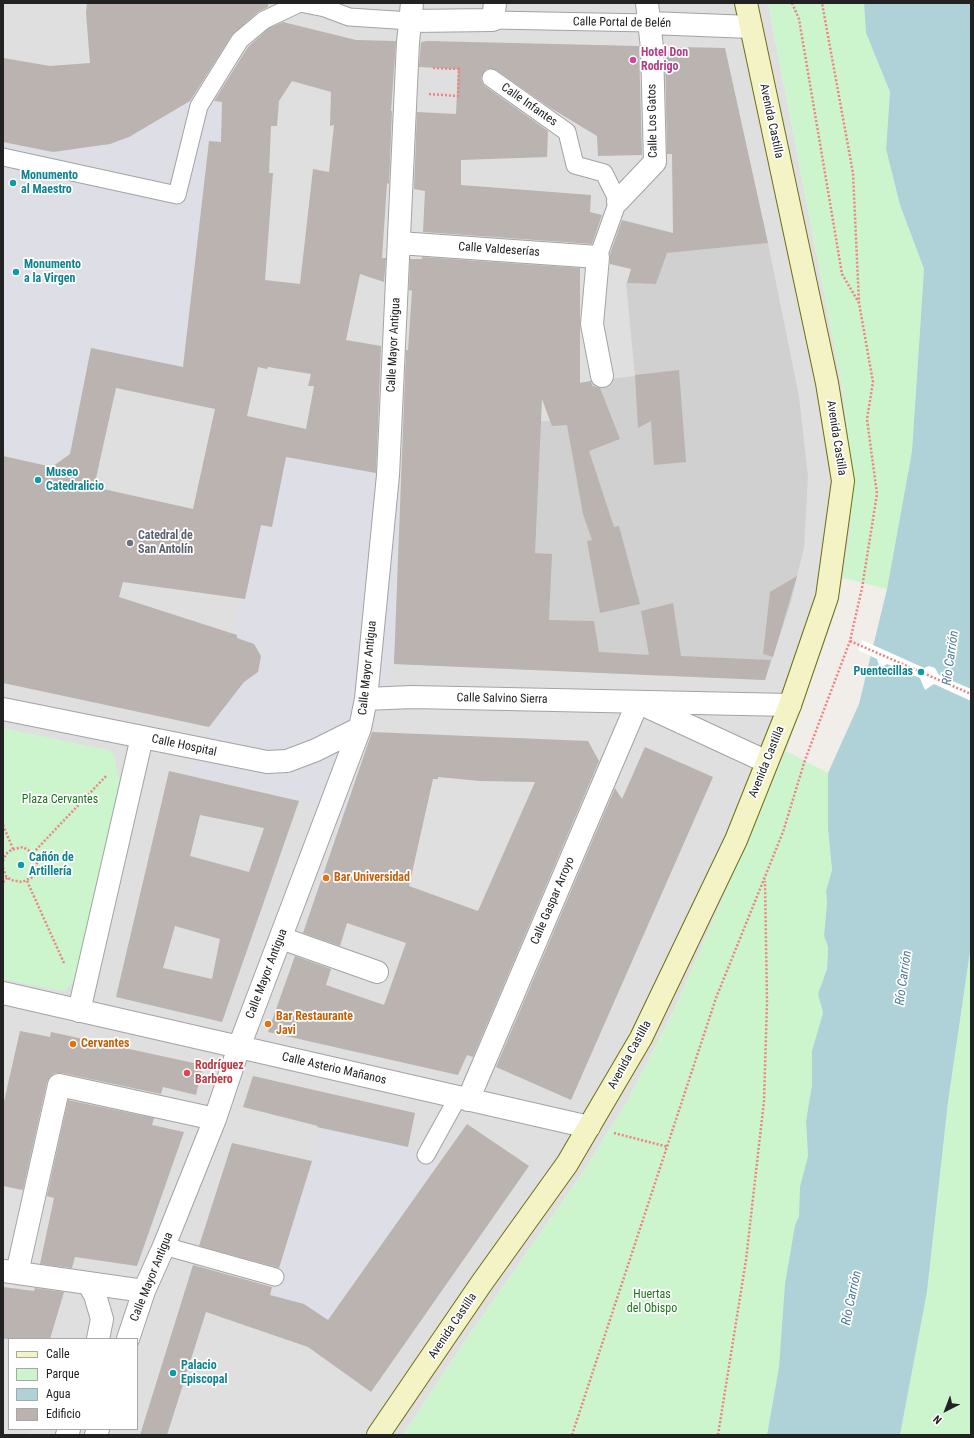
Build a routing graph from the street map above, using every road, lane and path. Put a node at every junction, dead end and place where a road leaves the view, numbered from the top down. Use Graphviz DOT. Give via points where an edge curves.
graph roads {
  1 [pos="300,3"];
  2 [pos="746,3"];
  3 [pos="792,3"];
  4 [pos="822,3"];
  5 [pos="494,11"];
  6 [pos="412,12"];
  7 [pos="649,13"];
  8 [pos="750,26"];
  9 [pos="408,66"];
  10 [pos="491,78"];
  11 [pos="406,93"];
  12 [pos="3,157"];
  13 [pos="618,201"];
  14 [pos="399,243"];
  15 [pos="598,257"];
  16 [pos="602,376"];
  17 [pos="850,641"];
  18 [pos="971,694"];
  19 [pos="366,699"];
  20 [pos="638,702"];
  21 [pos="790,705"];
  22 [pos="3,709"];
  23 [pos="360,728"];
  24 [pos="142,737"];
  25 [pos="805,760"];
  26 [pos="767,762"];
  27 [pos="135,769"];
  28 [pos="3,825"];
  29 [pos="13,849"];
  30 [pos="33,853"];
  31 [pos="3,861"];
  32 [pos="3,868"];
  33 [pos="8,877"];
  34 [pos="765,879"];
  35 [pos="27,881"];
  36 [pos="3,882"];
  37 [pos="281,938"];
  38 [pos="377,972"];
  39 [pos="85,987"];
  40 [pos="3,993"];
  41 [pos="79,1011"];
  42 [pos="239,1047"];
  43 [pos="463,1098"];
  44 [pos="215,1119"];
  45 [pos="589,1127"];
  46 [pos="668,1147"];
  47 [pos="426,1155"];
  48 [pos="164,1246"];
  49 [pos="10,1272"];
  50 [pos="275,1277"];
  51 [pos="88,1284"];
  52 [pos="144,1291"];
  53 [pos="98,1338"];
  54 [pos="128,1338"];
  55 [pos="378,1435"];
  56 [pos="572,1435"];
  57 [pos="718,1435"];
  1 -- 6 [label="street" via="325,8 349,17"];
  1 -- 12 [label="street" via="264,20 240,40 214,80 199,106 177,195"];
  2 -- 8 [label="main road, Avenida Castilla"];
  3 -- 4 [label="path" via="798,19 842,274 860,303 853,173"];
  5 -- 6 [label="street, Calle Portal de Belén"];
  5 -- 7 [label="street, Calle Portal de Belén"];
  6 -- 9 [label="street, Calle Mayor Antigua"];
  7 -- 8 [label="street, Calle Portal de Belén"];
  7 -- 13 [label="street, Calle Los Gatos" via="655,162"];
  8 -- 21 [label="main road, Avenida Castilla" via="827,383 842,481 827,597"];
  9 -- 11 [label="street, Calle Mayor Antigua"];
  9 -- 11 [label="path" via="459,69 458,96"];
  10 -- 13 [label="street, Calle Infantes" via="567,132 575,165 604,173"];
  11 -- 14 [label="street, Calle Mayor Antigua"];
  13 -- 15 [label="street"];
  14 -- 15 [label="street, Calle Valdeserías"];
  14 -- 19 [label="street, Calle Mayor Antigua" via="388,475"];
  15 -- 16 [label="street" via="592,324"];
  17 -- 18 [label="path"];
  19 -- 20 [label="street, Calle Salvino Sierra" via="412,697"];
  19 -- 23 [label="street, Calle Mayor Antigua"];
  20 -- 21 [label="street, Calle Salvino Sierra"];
  20 -- 26 [label="street, Calle Salvino Sierra"];
  20 -- 43 [label="street, Calle Gaspar Arroyo"];
  21 -- 26 [label="main road, Avenida Castilla"];
  22 -- 24 [label="street, Calle Hospital"];
  23 -- 24 [label="street, Calle Hospital" via="287,761 267,762"];
  23 -- 37 [label="street, Calle Mayor Antigua"];
  24 -- 27 [label="street"];
  25 -- 34 [label="path" via="783,832"];
  26 -- 45 [label="main road, Avenida Castilla" via="736,840 645,1031"];
  27 -- 30 [label="path" via="116,765"];
  27 -- 39 [label="street"];
  28 -- 29 [label="path"];
  29 -- 30 [label="path" via="23,847"];
  29 -- 31 [label="path" via="6,854"];
  30 -- 35 [label="path" via="37,869"];
  32 -- 33 [label="path"];
  33 -- 35 [label="path" via="16,882"];
  33 -- 36 [label="path"];
  34 -- 46 [label="path" via="716,998"];
  34 -- 57 [label="path" via="767,1002 764,1101 746,1260"];
  35 -- 39 [label="path" via="73,982"];
  37 -- 38 [label="street"];
  37 -- 42 [label="street, Calle Mayor Antigua"];
  39 -- 41 [label="street"];
  40 -- 41 [label="street"];
  41 -- 42 [label="street, Calle Asterio Mañanos"];
  42 -- 43 [label="street, Calle Asterio Mañanos"];
  42 -- 44 [label="street, Calle Mayor Antigua"];
  43 -- 45 [label="street, Calle Asterio Mañanos"];
  43 -- 47 [label="street"];
  44 -- 48 [label="street, Calle Mayor Antigua"];
  44 -- 49 [label="street" via="59,1085"];
  45 -- 46 [label="path"];
  45 -- 55 [label="main road, Avenida Castilla" via="567,1164"];
  46 -- 56 [label="path"];
  48 -- 50 [label="street"];
  48 -- 52 [label="street, Calle Mayor Antigua"];
  49 -- 51 [label="street"];
  51 -- 52 [label="street"];
  51 -- 53 [label="street" via="95,1294 102,1319"];
  52 -- 54 [label="street, Calle Mayor Antigua"];
}
